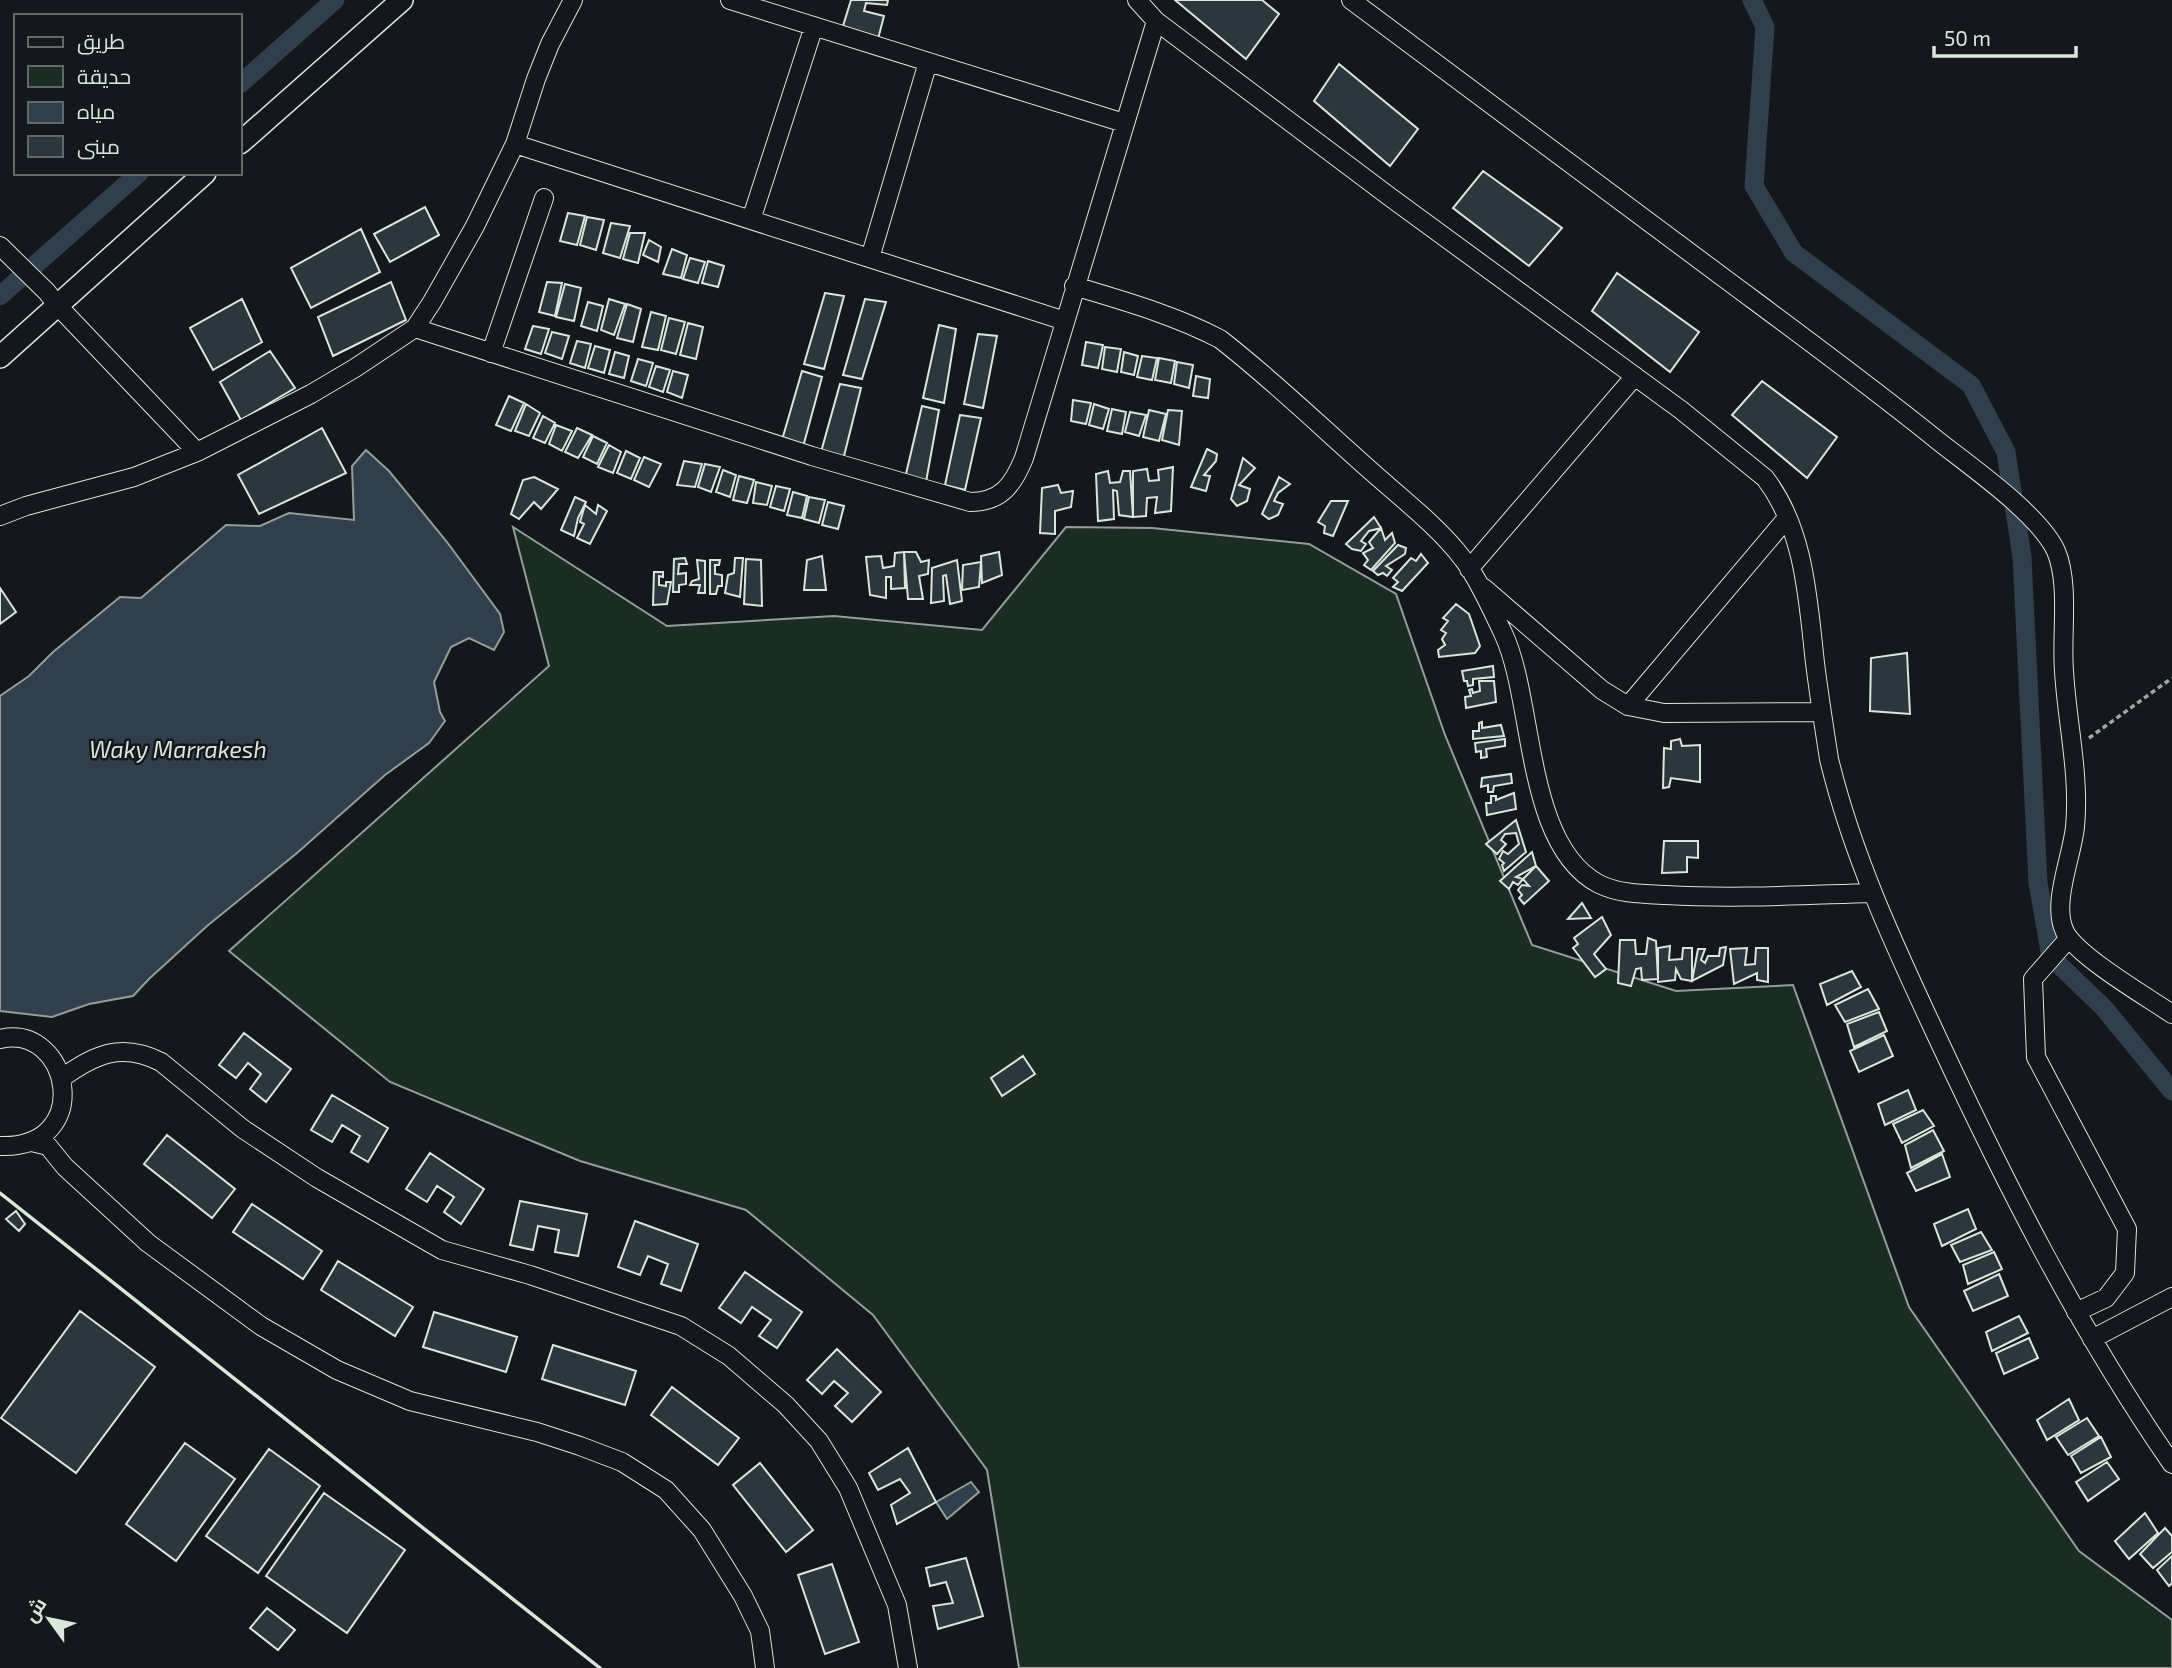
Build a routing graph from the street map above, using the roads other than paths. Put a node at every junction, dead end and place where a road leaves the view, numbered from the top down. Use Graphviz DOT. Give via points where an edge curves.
graph roads {
  1 [pos="402,0"];
  2 [pos="573,0"];
  3 [pos="730,0"];
  4 [pos="1137,0"];
  5 [pos="1351,0"];
  6 [pos="1156,21"];
  7 [pos="814,26"];
  8 [pos="928,62"];
  9 [pos="1124,123"];
  10 [pos="242,141"];
  11 [pos="515,144"];
  12 [pos="203,175"];
  13 [pos="544,198"];
  14 [pos="751,220"];
  15 [pos="3,248"];
  16 [pos="870,258"];
  17 [pos="1074,286"];
  18 [pos="52,298"];
  19 [pos="1065,321"];
  20 [pos="415,328"];
  21 [pos="491,353"];
  22 [pos="0,357"];
  23 [pos="1635,376"];
  24 [pos="197,452"];
  25 [pos="0,516"];
  26 [pos="1787,518"];
  27 [pos="1473,575"];
  28 [pos="1628,706"];
  29 [pos="1822,712"];
  30 [pos="1872,893"];
  31 [pos="2068,939"];
  32 [pos="2172,1014"];
  33 [pos="0,1040"];
  34 [pos="62,1078"];
  35 [pos="32,1142"];
  36 [pos="0,1146"];
  37 [pos="2172,1297"];
  38 [pos="2076,1311"];
  39 [pos="2092,1339"];
  40 [pos="2172,1464"];
  41 [pos="765,1668"];
  42 [pos="908,1668"];
  1 -- 10 [label="street"];
  2 -- 11 [label="street" via="550,44"];
  3 -- 7 [label="street"];
  4 -- 6 [label="street"];
  5 -- 31 [label="street" via="1889,401 2033,519 2055,549 2060,565 2075,829 2061,899"];
  6 -- 9 [label="street"];
  6 -- 23 [label="street"];
  7 -- 8 [label="street"];
  7 -- 14 [label="street"];
  8 -- 9 [label="street"];
  8 -- 16 [label="street"];
  9 -- 17 [label="street"];
  11 -- 14 [label="street"];
  11 -- 20 [label="street" via="475,226"];
  12 -- 18 [label="street"];
  13 -- 21 [label="street"];
  14 -- 16 [label="street"];
  15 -- 18 [label="street"];
  16 -- 19 [label="street"];
  17 -- 19 [label="street"];
  17 -- 27 [label="street" via="1194,325 1220,339 1413,510"];
  18 -- 22 [label="street"];
  18 -- 24 [label="street"];
  19 -- 21 [label="street" via="1019,470 998,497 981,502 812,456"];
  20 -- 21 [label="street"];
  20 -- 24 [label="street" via="311,394"];
  23 -- 26 [label="street" via="1765,478"];
  23 -- 27 [label="street"];
  24 -- 25 [label="street" via="134,477"];
  26 -- 28 [label="street"];
  26 -- 29 [label="street" via="1806,587"];
  27 -- 28 [label="street" via="1602,690"];
  27 -- 30 [label="street" via="1504,634 1554,831 1565,853 1586,875 1599,884 1636,894"];
  28 -- 29 [label="street" via="1664,713"];
  29 -- 30 [label="street" via="1836,787"];
  30 -- 38 [label="street" via="1969,1106"];
  31 -- 32 [label="street"];
  31 -- 38 [label="street" via="2033,979 2036,1058 2127,1229 2125,1273 2106,1298"];
  33 -- 34 [label="street" via="25,1040 41,1048"];
  34 -- 35 [label="street" via="64,1093 55,1122"];
  34 -- 42 [label="street" via="85,1061 108,1053 132,1051 149,1056 243,1129 317,1178 442,1250 681,1326 729,1356 819,1441 848,1488 897,1605"];
  35 -- 36 [label="street"];
  35 -- 41 [label="street" via="48,1146 148,1243 261,1326 337,1370 410,1401 580,1446 622,1462 666,1490 702,1530 743,1595 760,1631"];
  37 -- 39 [label="street"];
  38 -- 39 [label="street"];
  39 -- 40 [label="street"];
}
